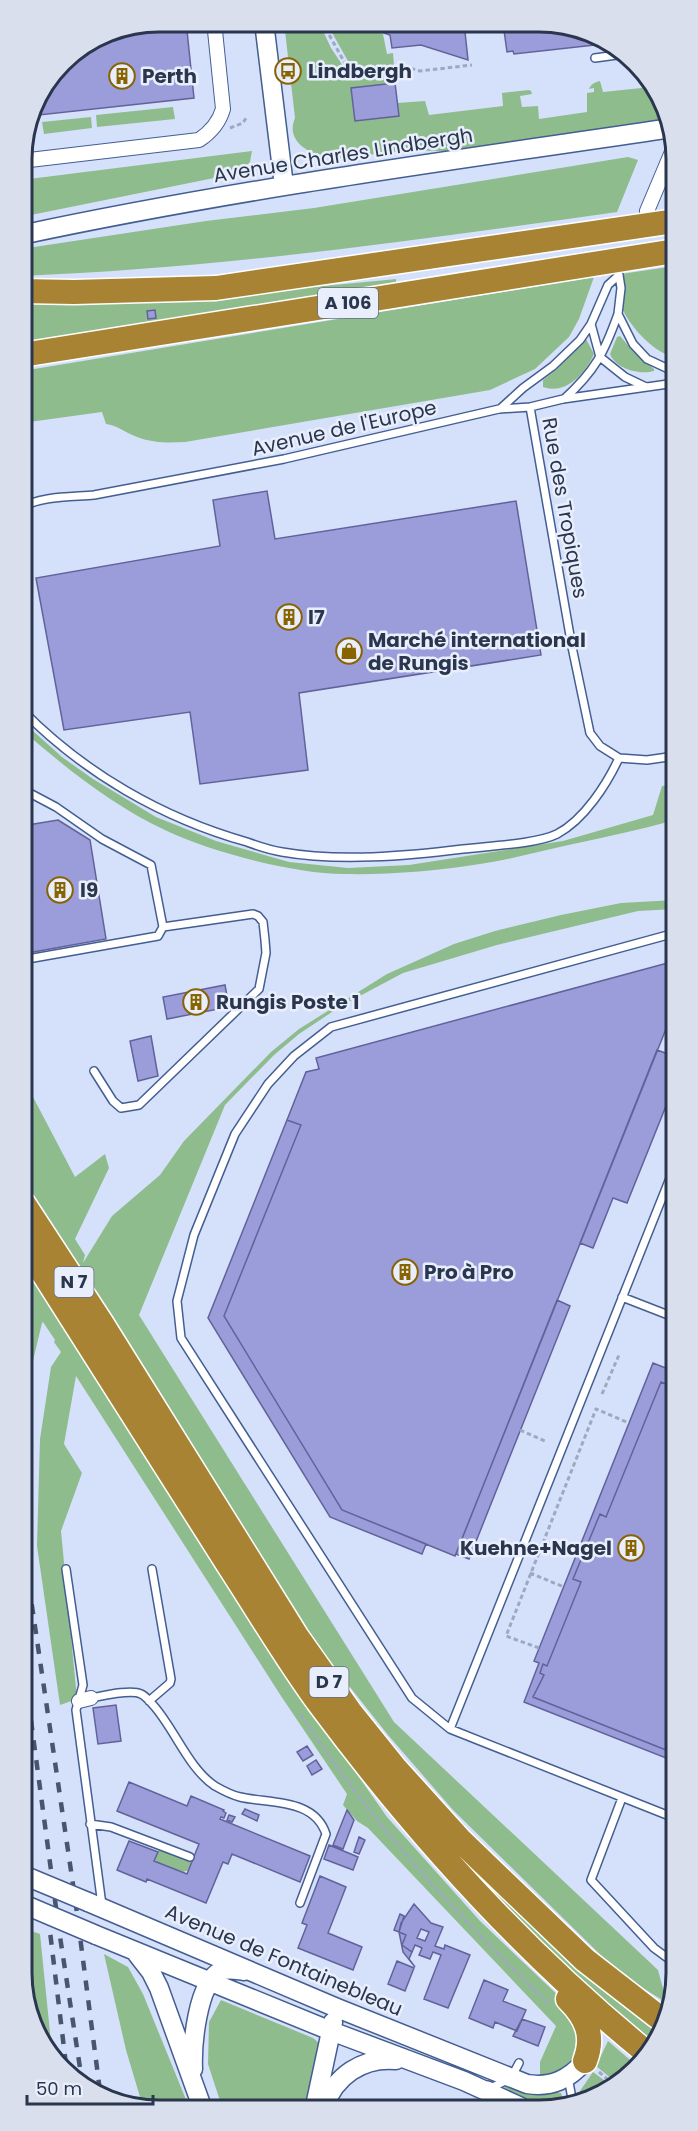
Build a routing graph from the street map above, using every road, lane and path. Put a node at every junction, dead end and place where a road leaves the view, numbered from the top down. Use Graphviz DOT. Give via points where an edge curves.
graph roads {
  1 [pos="215,32"];
  2 [pos="265,32"];
  3 [pos="328,32"];
  4 [pos="613,55"];
  5 [pos="595,58"];
  6 [pos="472,65"];
  7 [pos="246,118"];
  8 [pos="226,127"];
  9 [pos="663,129"];
  10 [pos="32,160"];
  11 [pos="666,166"];
  12 [pos="284,186"];
  13 [pos="647,211"];
  14 [pos="666,222"];
  15 [pos="32,233"];
  16 [pos="666,252"];
  17 [pos="32,291"];
  18 [pos="618,314"];
  19 [pos="591,324"];
  20 [pos="32,353"];
  21 [pos="600,357"];
  22 [pos="666,368"];
  23 [pos="666,384"];
  24 [pos="646,387"];
  25 [pos="563,399"];
  26 [pos="530,407"];
  27 [pos="499,410"];
  28 [pos="32,503"];
  29 [pos="32,720"];
  30 [pos="666,757"];
  31 [pos="619,758"];
  32 [pos="32,794"];
  33 [pos="163,927"];
  34 [pos="666,935"];
  35 [pos="32,958"];
  36 [pos="94,1071"];
  37 [pos="666,1188"];
  38 [pos="32,1217"];
  39 [pos="32,1255"];
  40 [pos="622,1297"];
  41 [pos="666,1314"];
  42 [pos="619,1355"];
  43 [pos="125,1362"];
  44 [pos="114,1384"];
  45 [pos="602,1394"];
  46 [pos="629,1423"];
  47 [pos="520,1430"];
  48 [pos="547,1442"];
  49 [pos="66,1569"];
  50 [pos="152,1569"];
  51 [pos="530,1573"];
  52 [pos="564,1587"];
  53 [pos="539,1648"];
  54 [pos="85,1699"];
  55 [pos="148,1701"];
  56 [pos="450,1729"];
  57 [pos="622,1798"];
  58 [pos="666,1815"];
  59 [pos="90,1824"];
  60 [pos="190,1857"];
  61 [pos="32,1879"];
  62 [pos="300,1903"];
  63 [pos="95,1904"];
  64 [pos="32,1908"];
  65 [pos="135,1953"];
  66 [pos="666,1957"];
  67 [pos="255,1972"];
  68 [pos="564,1980"];
  69 [pos="209,1983"];
  70 [pos="337,2008"];
  71 [pos="658,2017"];
  72 [pos="331,2031"];
  73 [pos="641,2048"];
  74 [pos="409,2062"];
  75 [pos="590,2064"];
  76 [pos="519,2075"];
  77 [pos="448,2076"];
  78 [pos="568,2078"];
  79 [pos="608,2079"];
  80 [pos="193,2082"];
  81 [pos="571,2095"];
  82 [pos="199,2100"];
  83 [pos="316,2100"];
  84 [pos="327,2100"];
  85 [pos="505,2100"];
  1 -- 10 [label="street" via="223,109 208,134 198,140"];
  2 -- 12 [label="main road"];
  3 -- 6 [label="path" via="351,74"];
  4 -- 5 [label="lane"];
  7 -- 8 [label="path" via="237,126"];
  9 -- 12 [label="main road, Avenue Charles Lindbergh"];
  11 -- 13 [label="street"];
  12 -- 15 [label="main road, Avenue Charles Lindbergh"];
  14 -- 17 [label="highway, A 106" via="216,288"];
  16 -- 20 [label="highway, A 106"];
  18 -- 19 [label="lane" via="619,275 608,285"];
  18 -- 21 [label="lane"];
  18 -- 22 [label="lane" via="633,345 647,359"];
  19 -- 21 [label="lane"];
  19 -- 27 [label="lane" via="553,366"];
  21 -- 24 [label="lane" via="625,377"];
  21 -- 25 [label="lane" via="585,380"];
  23 -- 24 [label="lane, Avenue de l'Europe"];
  24 -- 25 [label="lane, Avenue de l'Europe"];
  25 -- 26 [label="lane, Avenue de l'Europe"];
  26 -- 27 [label="lane, Avenue de l'Europe"];
  26 -- 31 [label="lane, Rue des Tropiques" via="590,733 600,746"];
  27 -- 28 [label="lane, Avenue de l'Europe" via="284,459"];
  29 -- 31 [label="lane" via="86,766 138,799 209,831 281,852 334,856 440,852 557,834 600,794"];
  30 -- 31 [label="lane"];
  32 -- 33 [label="lane" via="151,865"];
  33 -- 35 [label="lane" via="158,936"];
  33 -- 36 [label="lane" via="258,916 263,922 266,948 259,989 139,1105 121,1107 113,1101"];
  34 -- 56 [label="lane" via="331,1027 294,1056 268,1084 235,1134 194,1235 177,1301 181,1338 412,1698"];
  37 -- 40 [label="lane"];
  38 -- 43 [label="highway, N 7"];
  39 -- 44 [label="highway, N 7"];
  40 -- 41 [label="lane"];
  40 -- 56 [label="lane"];
  42 -- 45 [label="path"];
  43 -- 71 [label="highway, D 7" via="297,1637 394,1768 461,1841 585,1960"];
  44 -- 68 [label="highway, D 7" via="320,1703 378,1780 492,1908"];
  46 -- 51 [label="path" via="596,1409"];
  47 -- 48 [label="path"];
  49 -- 54 [label="lane"];
  50 -- 55 [label="lane" via="171,1678"];
  51 -- 52 [label="path"];
  51 -- 53 [label="path" via="506,1636"];
  54 -- 55 [label="lane" via="134,1692"];
  54 -- 59 [label="lane" via="76,1710"];
  55 -- 62 [label="lane" via="214,1785 239,1797 295,1805 322,1823 326,1834"];
  56 -- 57 [label="lane"];
  57 -- 58 [label="lane"];
  57 -- 66 [label="lane" via="591,1880"];
  59 -- 60 [label="lane" via="111,1827"];
  59 -- 63 [label="lane"];
  61 -- 63 [label="main road, Avenue de Fontainebleau, bridge"];
  63 -- 67 [label="main road, Avenue de Fontainebleau"];
  64 -- 65 [label="main road, bridge"];
  65 -- 69 [label="main road"];
  65 -- 80 [label="main road" via="151,1971 159,1988"];
  67 -- 69 [label="main road" via="221,1971"];
  67 -- 70 [label="main road, Avenue de Fontainebleau"];
  68 -- 73 [label="highway, D 7"];
  68 -- 75 [label="highway" via="564,1995 589,2028"];
  69 -- 72 [label="main road"];
  69 -- 80 [label="main road" via="196,2019"];
  70 -- 72 [label="main road"];
  70 -- 76 [label="main road, Avenue de Fontainebleau"];
  72 -- 74 [label="main road"];
  72 -- 83 [label="main road"];
  74 -- 77 [label="main road"];
  74 -- 84 [label="main road" via="378,2060 354,2068 330,2091"];
  75 -- 78 [label="main road"];
  75 -- 79 [label="path"];
  76 -- 77 [label="lane" via="493,2087 465,2077"];
  76 -- 78 [label="main road" via="548,2085"];
  77 -- 85 [label="main road"];
  78 -- 81 [label="lane"];
  80 -- 82 [label="main road"];
}
